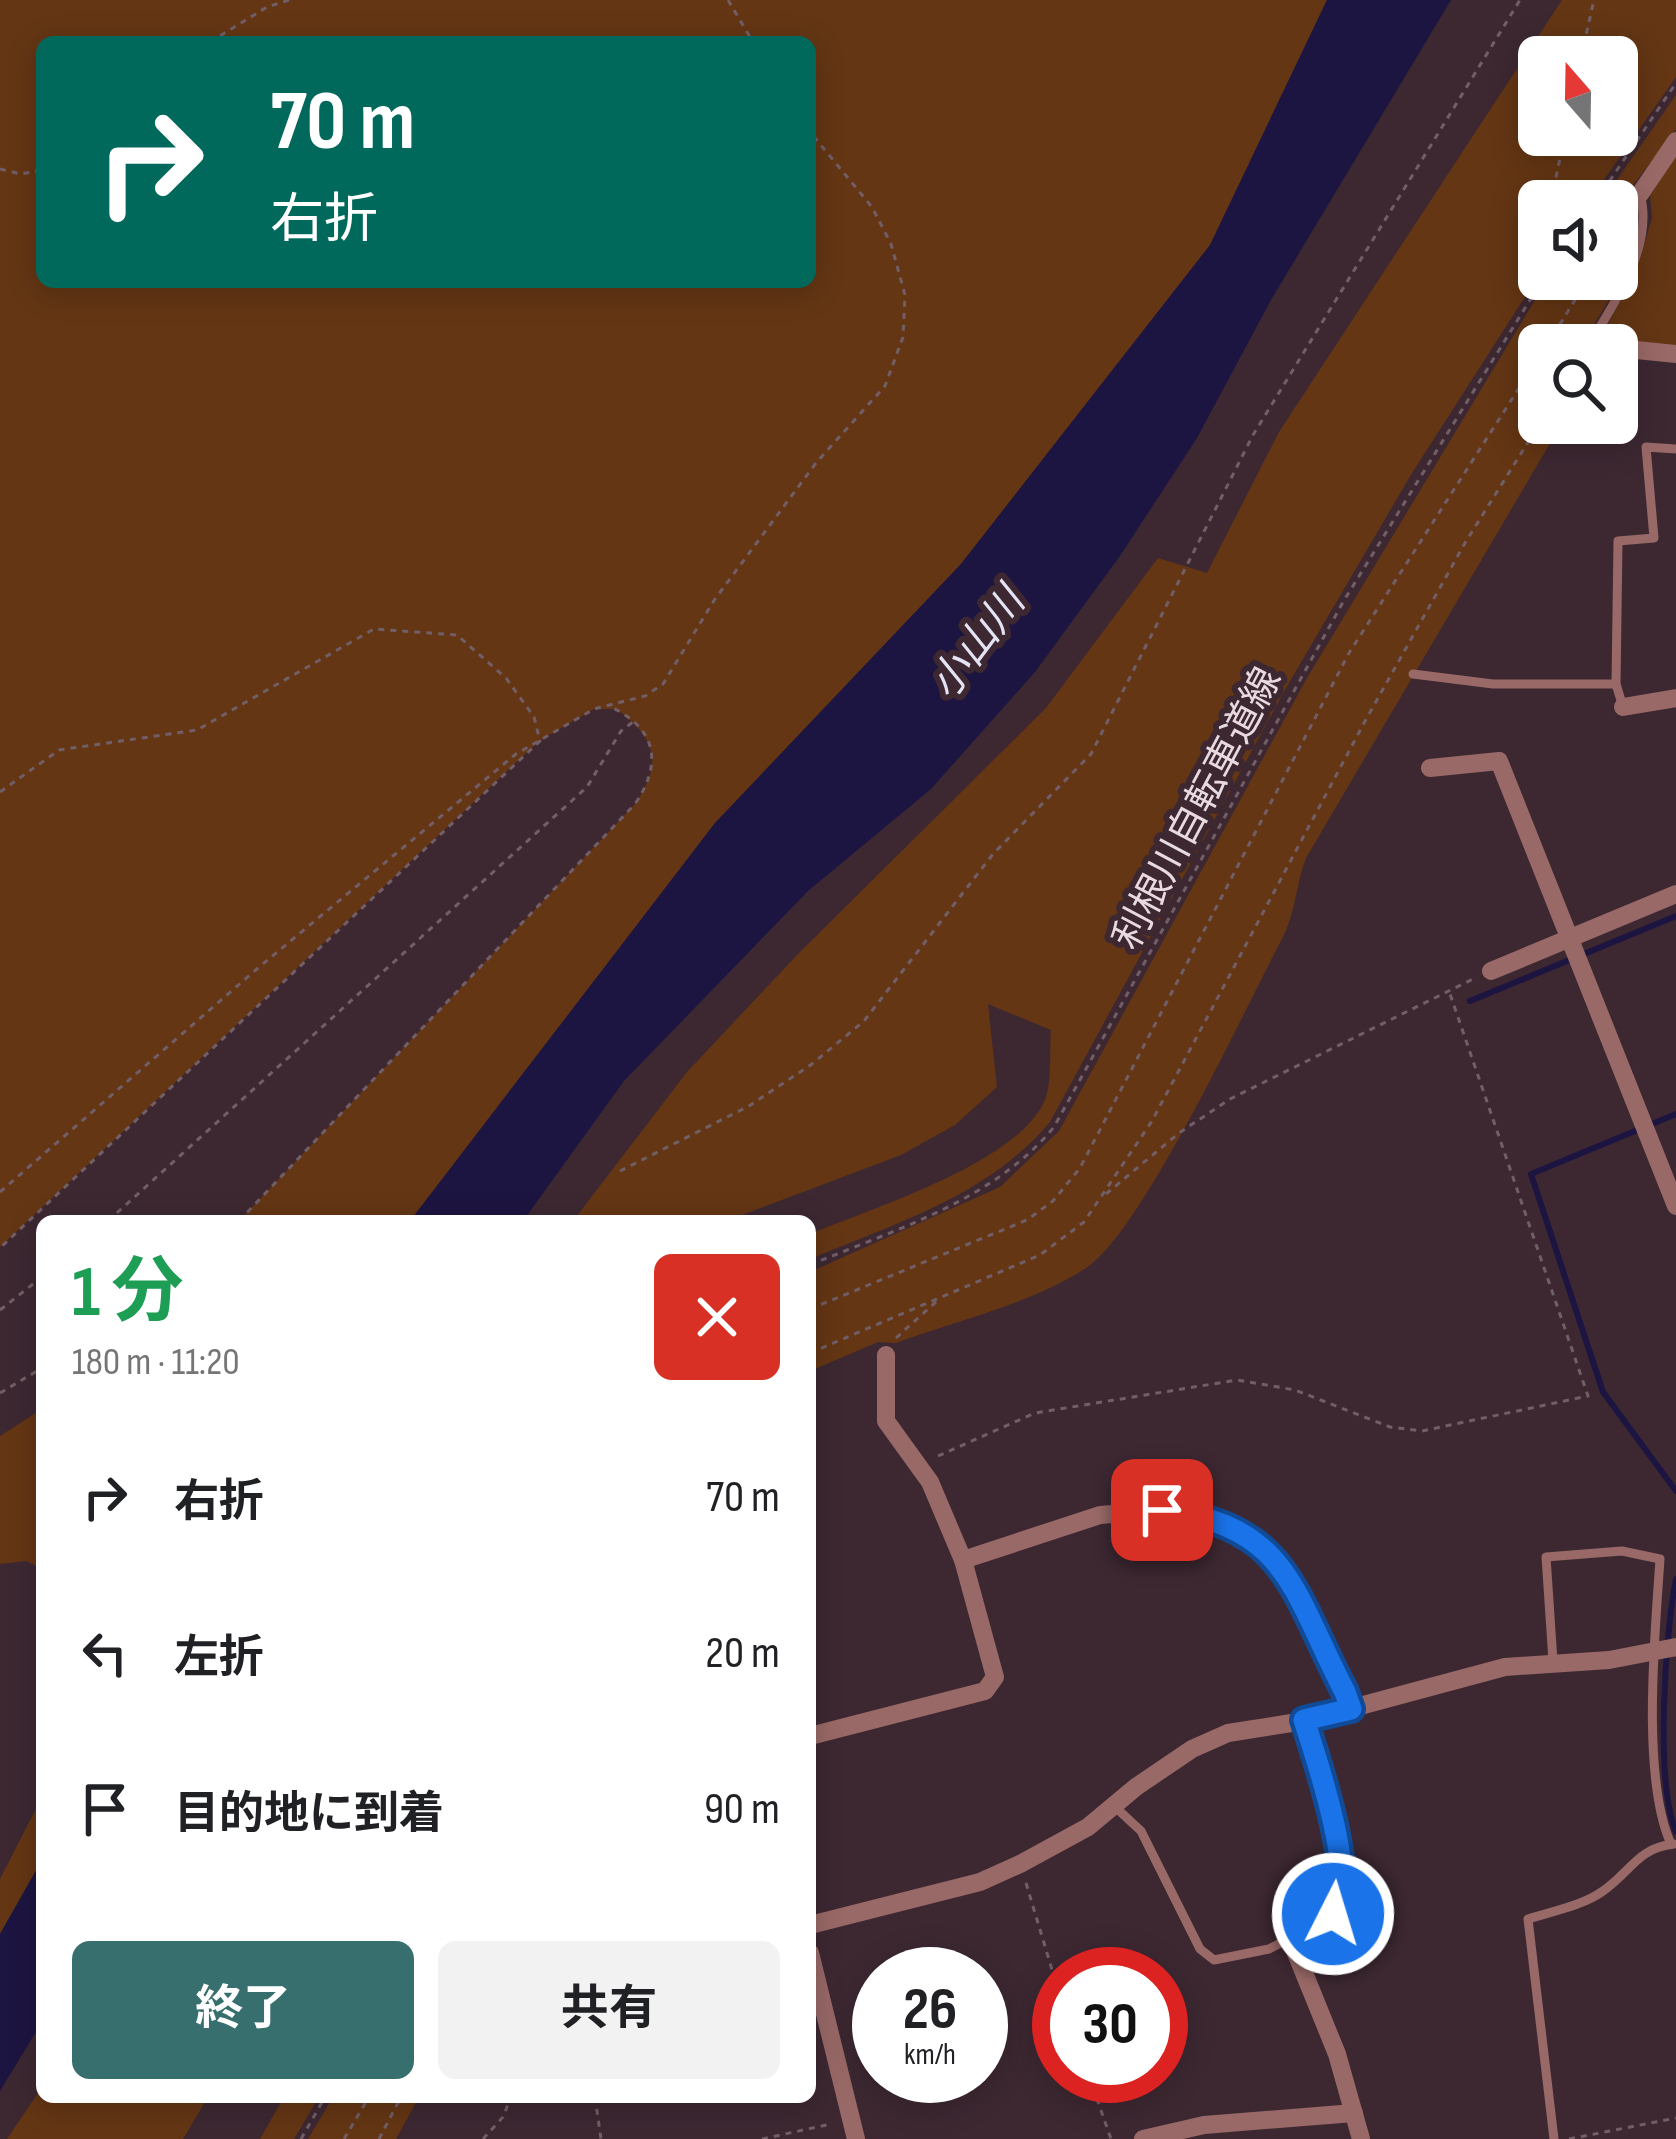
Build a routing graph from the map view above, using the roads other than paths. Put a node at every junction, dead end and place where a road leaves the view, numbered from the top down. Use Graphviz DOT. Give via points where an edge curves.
graph roads {
  1 [pos="1676,141"];
  2 [pos="1640,194"];
  3 [pos="1606,324"];
  4 [pos="1638,350"];
  5 [pos="1676,354"];
  6 [pos="1676,449"];
  7 [pos="1413,674"];
  8 [pos="1616,684"];
  9 [pos="1676,698"];
  10 [pos="1623,707"];
  11 [pos="1430,768"];
  12 [pos="1676,894"];
  13 [pos="1569,939"];
  14 [pos="1491,970"];
  15 [pos="1676,1206"];
  16 [pos="886,1355"];
  17 [pos="963,1560"];
  18 [pos="1676,1647"];
  19 [pos="1654,1651"];
  20 [pos="1553,1660"];
  21 [pos="1351,1709"];
  22 [pos="1304,1720"];
  23 [pos="816,1734"];
  24 [pos="1113,1805"];
  25 [pos="1674,1844"];
  26 [pos="816,1923"];
  27 [pos="1288,1939"];
  28 [pos="816,1978"];
  29 [pos="1354,2113"];
  30 [pos="853,2129"];
  31 [pos="1143,2139"];
  32 [pos="1360,2139"];
  33 [pos="1554,2139"];
  1 -- 2 [label="street"];
  2 -- 3 [label="lane" via="1638,249"];
  4 -- 5 [label="street"];
  6 -- 8 [label="lane" via="1646,447 1654,538 1618,541"];
  7 -- 8 [label="lane" via="1493,684"];
  8 -- 10 [label="lane"];
  9 -- 10 [label="street"];
  11 -- 13 [label="street" via="1499,761"];
  12 -- 13 [label="street"];
  13 -- 14 [label="street"];
  13 -- 15 [label="street"];
  16 -- 17 [label="street" via="886,1421 917,1463"];
  17 -- 21 [label="street" via="1100,1515 1162,1510 1224,1522 1272,1554"];
  17 -- 23 [label="street" via="995,1677 985,1691"];
  18 -- 19 [label="street"];
  19 -- 20 [label="street"];
  19 -- 20 [label="lane" via="1660,1559 1622,1551 1546,1557"];
  19 -- 25 [label="lane" via="1662,1824"];
  20 -- 21 [label="street"];
  21 -- 22 [label="street"];
  22 -- 24 [label="street" via="1210,1740"];
  22 -- 27 [label="street" via="1332,1809 1342,1898 1333,1914 1292,1926"];
  24 -- 26 [label="street" via="1088,1827 980,1882"];
  24 -- 27 [label="lane" via="1141,1831 1200,1949 1214,1960"];
  25 -- 33 [label="lane" via="1639,1854 1590,1899 1528,1919"];
  27 -- 29 [label="street"];
  28 -- 30 [label="street"];
  29 -- 31 [label="street"];
  29 -- 32 [label="street"];
}
